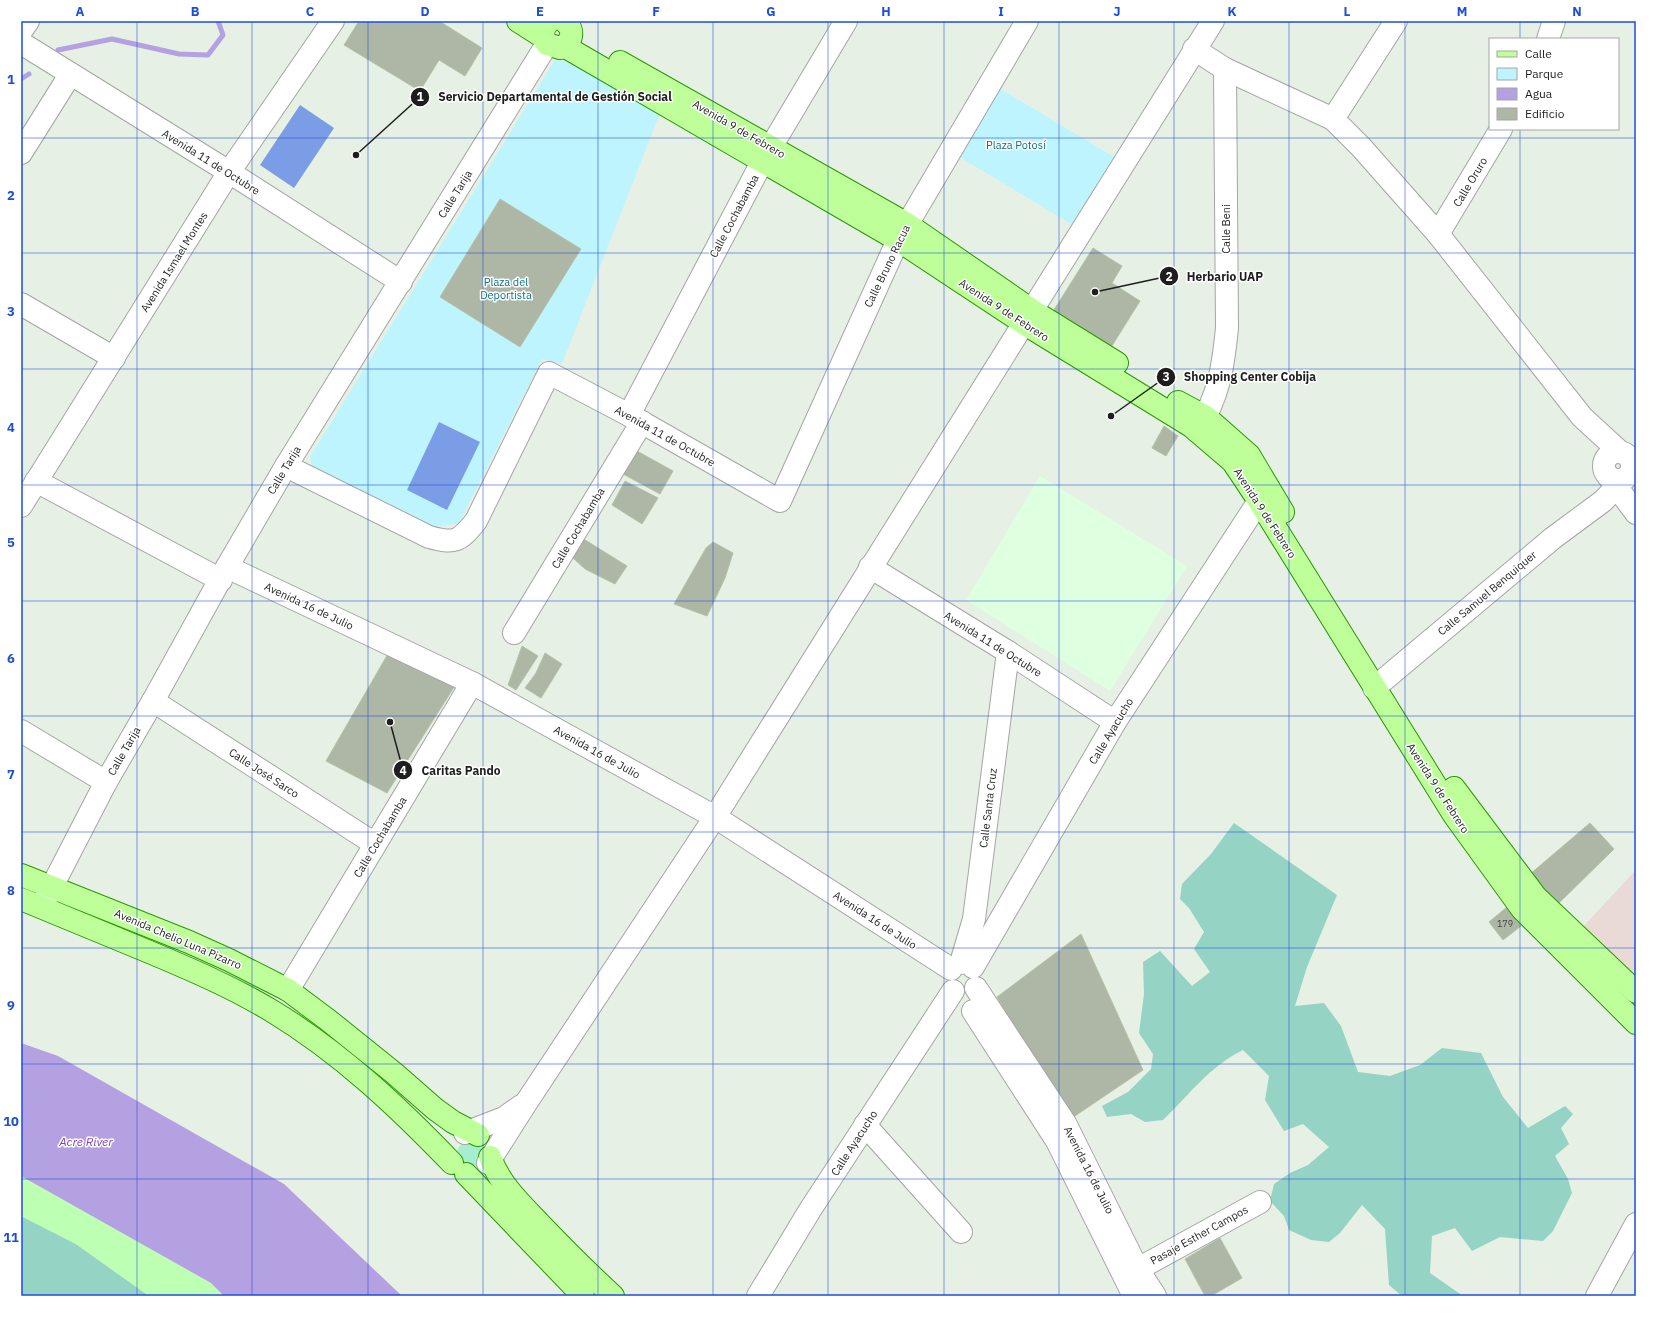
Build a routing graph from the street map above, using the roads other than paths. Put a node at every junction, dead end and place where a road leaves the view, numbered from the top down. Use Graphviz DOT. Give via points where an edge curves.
graph roads {
  1 [pos="28,21"];
  2 [pos="333,21"];
  3 [pos="518,21"];
  4 [pos="846,21"];
  5 [pos="1027,21"];
  6 [pos="1213,21"];
  7 [pos="1396,21"];
  8 [pos="1554,21"];
  9 [pos="21,31"];
  10 [pos="559,31"];
  11 [pos="1548,38"];
  12 [pos="21,43"];
  13 [pos="1194,49"];
  14 [pos="1226,69"];
  15 [pos="70,75"];
  16 [pos="1333,119"];
  17 [pos="1500,130"];
  18 [pos="21,153"];
  19 [pos="767,155"];
  20 [pos="229,172"];
  21 [pos="902,232"];
  22 [pos="1438,234"];
  23 [pos="401,282"];
  24 [pos="21,304"];
  25 [pos="1029,317"];
  26 [pos="114,358"];
  27 [pos="636,418"];
  28 [pos="1202,424"];
  29 [pos="286,466"];
  30 [pos="36,481"];
  31 [pos="1619,481"];
  32 [pos="780,501"];
  33 [pos="1259,501"];
  34 [pos="21,506"];
  35 [pos="870,567"];
  36 [pos="224,573"];
  37 [pos="514,633"];
  38 [pos="1008,652"];
  39 [pos="472,683"];
  40 [pos="1379,684"];
  41 [pos="153,701"];
  42 [pos="1115,722"];
  43 [pos="21,731"];
  44 [pos="106,782"];
  45 [pos="715,817"];
  46 [pos="375,844"];
  47 [pos="21,875"];
  48 [pos="50,887"];
  49 [pos="21,899"];
  50 [pos="42,907"];
  51 [pos="962,966"];
  52 [pos="288,990"];
  53 [pos="964,992"];
  54 [pos="1636,992"];
  55 [pos="1636,1023"];
  56 [pos="526,1103"];
  57 [pos="866,1125"];
  58 [pos="472,1133"];
  59 [pos="490,1160"];
  60 [pos="459,1169"];
  61 [pos="1260,1202"];
  62 [pos="1636,1224"];
  63 [pos="961,1232"];
  64 [pos="1138,1269"];
  65 [pos="583,1296"];
  66 [pos="612,1296"];
  67 [pos="758,1296"];
  68 [pos="1134,1296"];
  69 [pos="1155,1296"];
  70 [pos="1597,1296"];
  1 -- 9 [label="street"];
  2 -- 20 [label="street, Avenida Ismael Montes"];
  3 -- 10 [label="main road, Avenida 9 de Febrero"];
  4 -- 19 [label="street, Calle Cochabamba"];
  5 -- 21 [label="street, Calle Bruno Racua"];
  6 -- 13 [label="street"];
  7 -- 16 [label="street"];
  8 -- 11 [label="street"];
  10 -- 19 [label="main road, Avenida 9 de Febrero"];
  10 -- 23 [label="street, Calle Tarija"];
  12 -- 15 [label="street, Avenida 11 de Octubre"];
  13 -- 14 [label="street"];
  13 -- 25 [label="street"];
  14 -- 16 [label="street"];
  14 -- 28 [label="street, Calle Beni" via="1227,328 1224,362 1216,394"];
  15 -- 18 [label="street"];
  15 -- 20 [label="street, Avenida 11 de Octubre"];
  16 -- 22 [label="street"];
  17 -- 22 [label="street, Calle Oruro"];
  19 -- 21 [label="main road, Avenida 9 de Febrero"];
  19 -- 27 [label="street, Calle Cochabamba"];
  20 -- 23 [label="street, Avenida 11 de Octubre"];
  20 -- 26 [label="street, Avenida Ismael Montes"];
  21 -- 25 [label="main road, Avenida 9 de Febrero"];
  21 -- 32 [label="street, Calle Bruno Racua"];
  22 -- 31 [label="street" via="1582,416"];
  23 -- 29 [label="street, Calle Tarija"];
  24 -- 26 [label="street"];
  25 -- 28 [label="main road, Avenida 9 de Febrero"];
  25 -- 35 [label="street"];
  26 -- 30 [label="street, Avenida Ismael Montes"];
  27 -- 29 [label="street, Avenida 11 de Octubre" via="549,373 476,521 463,537 447,542 429,537"];
  27 -- 32 [label="street, Avenida 11 de Octubre"];
  27 -- 37 [label="street, Calle Cochabamba"];
  28 -- 33 [label="main road, Avenida 9 de Febrero" via="1233,462"];
  28 -- 40 [label="main road, Avenida 9 de Febrero" via="1249,455"];
  29 -- 36 [label="street, Calle Tarija"];
  30 -- 34 [label="street, Avenida Ismael Montes"];
  30 -- 36 [label="street, Avenida 16 de Julio"];
  31 -- 40 [label="street, Calle Samuel Benquiquer"];
  33 -- 40 [label="main road, Avenida 9 de Febrero"];
  33 -- 42 [label="street, Calle Ayacucho"];
  35 -- 38 [label="street, Avenida 11 de Octubre"];
  35 -- 45 [label="street"];
  36 -- 39 [label="street, Avenida 16 de Julio"];
  36 -- 41 [label="street, Calle Tarija"];
  38 -- 42 [label="street, Avenida 11 de Octubre"];
  38 -- 51 [label="street, Calle Santa Cruz" via="974,919"];
  39 -- 45 [label="street, Avenida 16 de Julio"];
  39 -- 46 [label="street, Calle Cochabamba"];
  40 -- 54 [label="main road, Avenida 9 de Febrero" via="1536,897"];
  40 -- 55 [label="main road, Avenida 9 de Febrero" via="1454,815 1522,909"];
  41 -- 44 [label="street, Calle Tarija"];
  41 -- 46 [label="street, Calle José Sarco"];
  42 -- 51 [label="street, Calle Ayacucho"];
  43 -- 44 [label="street"];
  44 -- 48 [label="street, Calle Tarija"];
  45 -- 51 [label="street, Avenida 16 de Julio"];
  45 -- 56 [label="street"];
  46 -- 52 [label="street, Calle Cochabamba"];
  47 -- 48 [label="main road, Avenida Chelio Luna Pizarro"];
  48 -- 50 [label="street, Calle Tarija"];
  48 -- 52 [label="main road, Avenida Chelio Luna Pizarro" via="189,942"];
  49 -- 50 [label="main road"];
  50 -- 60 [label="main road" via="223,984 272,1011 356,1071 398,1108"];
  51 -- 53 [label="street" via="979,979"];
  51 -- 53 [label="street" via="947,978 948,983"];
  52 -- 58 [label="main road, Avenida Chelio Luna Pizarro" via="364,1049 434,1109"];
  53 -- 57 [label="street, Calle Ayacucho"];
  53 -- 64 [label="street, Avenida 16 de Julio" via="1065,1123"];
  53 -- 68 [label="street, Avenida 16 de Julio" via="1057,1141"];
  56 -- 58 [label="street" via="504,1118"];
  56 -- 59 [label="street"];
  57 -- 63 [label="street"];
  57 -- 67 [label="street, Calle Ayacucho"];
  58 -- 59 [label="main road" via="488,1144"];
  58 -- 60 [label="main road" via="459,1136 451,1145 450,1158"];
  59 -- 60 [label="main road" via="479,1172"];
  59 -- 66 [label="main road" via="508,1190"];
  60 -- 65 [label="main road"];
  61 -- 64 [label="street, Pasaje Esther Campos"];
  62 -- 70 [label="street"];
  64 -- 69 [label="street, Avenida 16 de Julio"];
}
